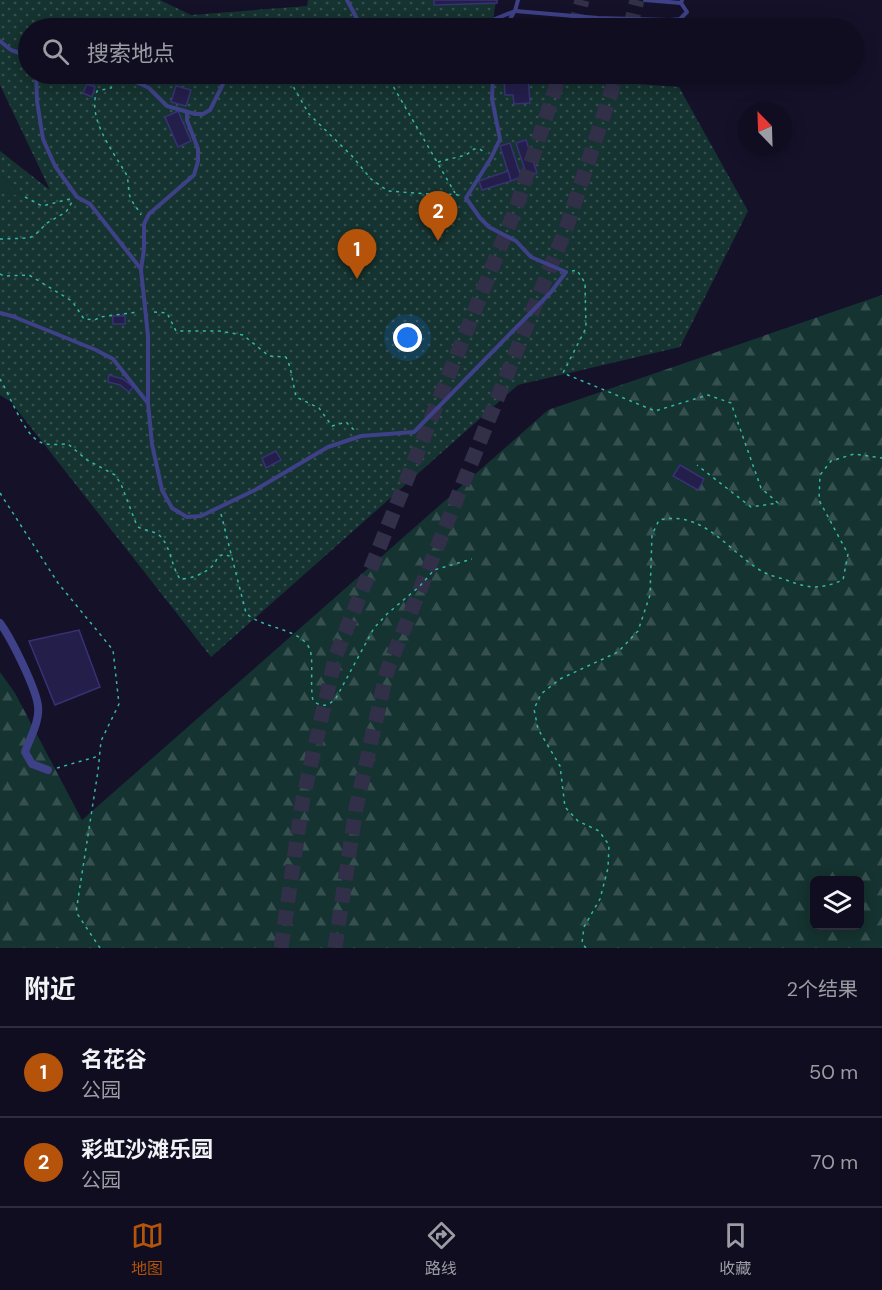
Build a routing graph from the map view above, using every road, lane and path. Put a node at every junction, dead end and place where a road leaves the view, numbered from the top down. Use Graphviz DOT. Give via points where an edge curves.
graph roads {
  1 [pos="347,0"];
  2 [pos="518,0"];
  3 [pos="645,0"];
  4 [pos="682,2"];
  5 [pos="515,11"];
  6 [pos="357,18"];
  7 [pos="496,18"];
  8 [pos="511,18"];
  9 [pos="598,18"];
  10 [pos="681,18"];
  11 [pos="0,41"];
  12 [pos="18,52"];
  13 [pos="36,84"];
  14 [pos="112,84"];
  15 [pos="143,84"];
  16 [pos="223,84"];
  17 [pos="292,84"];
  18 [pos="392,84"];
  19 [pos="493,84"];
  20 [pos="187,112"];
  21 [pos="491,158"];
  22 [pos="438,162"];
  23 [pos="455,194"];
  24 [pos="26,197"];
  25 [pos="77,197"];
  26 [pos="466,198"];
  27 [pos="144,224"];
  28 [pos="0,239"];
  29 [pos="141,270"];
  30 [pos="566,272"];
  31 [pos="0,274"];
  32 [pos="0,313"];
  33 [pos="146,314"];
  34 [pos="0,379"];
  35 [pos="148,403"];
  36 [pos="361,436"];
  37 [pos="882,458"];
  38 [pos="698,465"];
  39 [pos="0,493"];
  40 [pos="219,507"];
  41 [pos="232,559"];
  42 [pos="472,559"];
  43 [pos="0,623"];
  44 [pos="100,756"];
  45 [pos="48,770"];
  46 [pos="100,948"];
  47 [pos="586,948"];
  1 -- 6 [label="lane"];
  2 -- 5 [label="lane"];
  3 -- 4 [label="lane"];
  4 -- 10 [label="lane" via="687,12"];
  5 -- 7 [label="lane"];
  5 -- 8 [label="lane"];
  5 -- 9 [label="lane"];
  11 -- 12 [label="lane"];
  13 -- 25 [label="lane" via="43,139 55,166"];
  14 -- 27 [label="path" via="111,88 97,91 95,113 113,155 127,175 130,199 138,207"];
  15 -- 20 [label="lane" via="167,106"];
  16 -- 20 [label="lane" via="210,110 203,114"];
  17 -- 23 [label="path" via="309,114 371,179 388,191"];
  18 -- 22 [label="path"];
  19 -- 21 [label="lane" via="500,139"];
  20 -- 27 [label="lane" via="198,149 194,175 149,214"];
  21 -- 22 [label="path" via="474,149"];
  21 -- 26 [label="lane"];
  22 -- 23 [label="path"];
  23 -- 26 [label="path"];
  24 -- 25 [label="path" via="42,206"];
  25 -- 28 [label="path" via="66,212 35,235"];
  25 -- 29 [label="lane" via="90,204"];
  26 -- 30 [label="lane" via="489,227 516,241 531,257"];
  27 -- 29 [label="lane"];
  29 -- 33 [label="lane"];
  30 -- 36 [label="lane" via="414,432"];
  30 -- 38 [label="path" via="577,270 585,283 586,328 563,373 655,411 708,395 730,403 761,488 778,503 752,507"];
  31 -- 33 [label="path" via="29,275 72,301 84,319"];
  32 -- 35 [label="lane" via="113,359"];
  33 -- 35 [label="lane"];
  33 -- 36 [label="path" via="167,313 176,331 243,335 269,356 286,357 296,397 319,408 332,426 346,422"];
  34 -- 41 [label="path" via="36,440 68,444 115,475 137,526 161,537 180,579 207,570 221,555"];
  35 -- 40 [label="lane" via="162,490 172,508 187,517 201,516"];
  36 -- 40 [label="lane" via="328,447"];
  37 -- 47 [label="path" via="854,454 831,461 820,475 819,500 848,554 843,580 827,587 808,588 763,572 704,525 674,517 659,520 652,535 650,595 638,631 618,652 560,679 541,694 534,709 538,729 560,766 566,807 578,821 599,831 609,845 600,899 584,927 582,943"];
  39 -- 44 [label="path" via="58,583 113,650 119,704 101,741"];
  40 -- 41 [label="path"];
  41 -- 42 [label="path" via="246,613 254,621 300,636 308,644 313,701 322,706 336,698 374,628 387,614 434,570"];
  43 -- 45 [label="street" via="38,706 25,752 32,764"];
  44 -- 45 [label="path"];
  44 -- 46 [label="path" via="76,912"];
}
